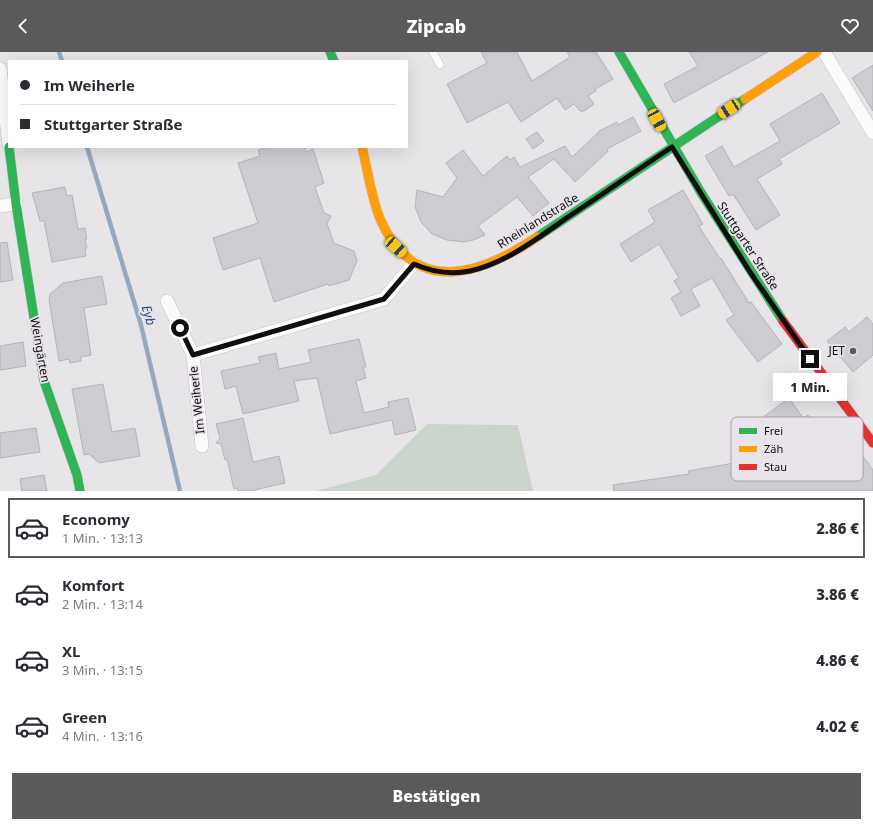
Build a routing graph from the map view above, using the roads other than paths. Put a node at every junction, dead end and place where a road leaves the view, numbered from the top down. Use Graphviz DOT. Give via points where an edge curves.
graph roads {
  1 [pos="433,52"];
  2 [pos="619,52"];
  3 [pos="817,52"];
  4 [pos="824,52"];
  5 [pos="440,65"];
  6 [pos="0,69"];
  7 [pos="873,134"];
  8 [pos="8,136"];
  9 [pos="672,147"];
  10 [pos="9,148"];
  11 [pos="362,148"];
  12 [pos="16,204"];
  13 [pos="0,206"];
  14 [pos="414,264"];
  15 [pos="167,301"];
  16 [pos="193,355"];
  17 [pos="855,417"];
  18 [pos="863,428"];
  19 [pos="873,442"];
  20 [pos="202,446"];
  21 [pos="80,491"];
  1 -- 5 [label="lane"];
  2 -- 9 [label="main road, Stuttgarter Straße"];
  3 -- 9 [label="main road, Rheinlandstraße"];
  4 -- 7 [label="street"];
  6 -- 8 [label="street"];
  9 -- 14 [label="main road, Rheinlandstraße" via="544,234 490,265 448,274"];
  9 -- 17 [label="main road, Stuttgarter Straße" via="780,316"];
  10 -- 12 [label="main road, Weingärten"];
  11 -- 14 [label="main road, Rheinlandstraße" via="381,221 396,247"];
  12 -- 13 [label="street"];
  12 -- 21 [label="main road, Weingärten" via="44,381 77,474"];
  14 -- 16 [label="street, Im Weiherle" via="384,299"];
  15 -- 16 [label="street, Im Weiherle"];
  16 -- 20 [label="street, Im Weiherle"];
  18 -- 19 [label="main road, Stuttgarter Straße"];
}
